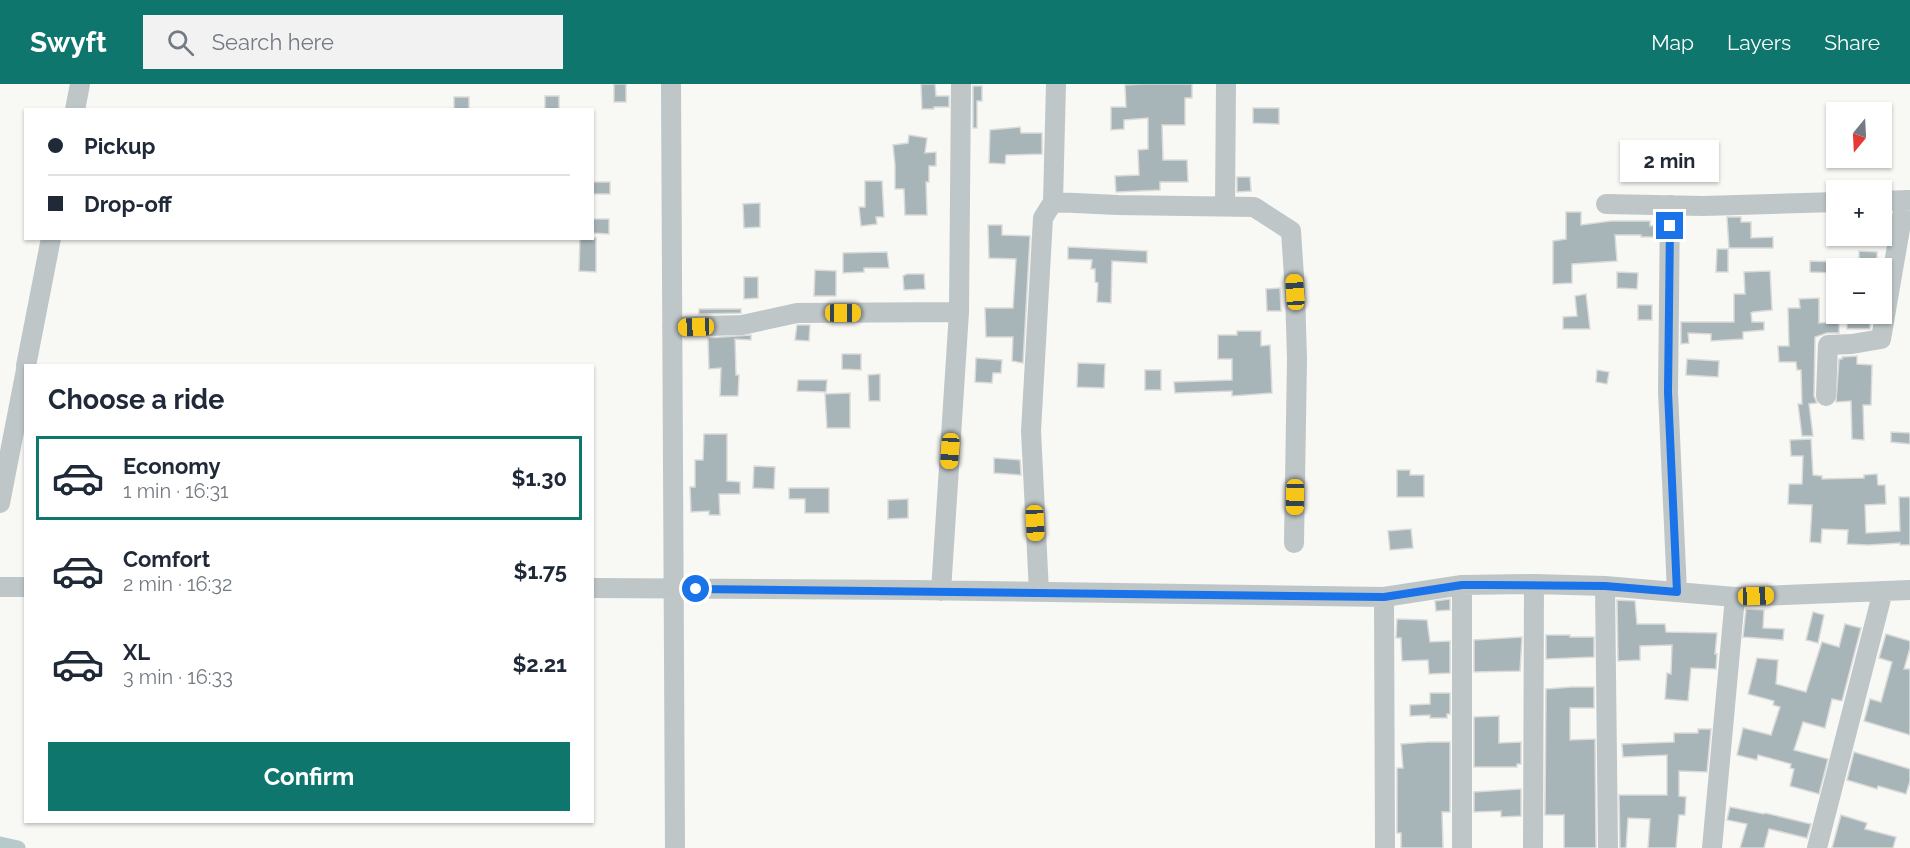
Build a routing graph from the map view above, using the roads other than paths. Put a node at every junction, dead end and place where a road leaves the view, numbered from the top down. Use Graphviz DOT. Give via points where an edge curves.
graph roads {
  1 [pos="80,84"];
  2 [pos="671,84"];
  3 [pos="961,84"];
  4 [pos="1056,84"];
  5 [pos="1226,84"];
  6 [pos="75,108"];
  7 [pos="1908,200"];
  8 [pos="1892,201"];
  9 [pos="1053,202"];
  10 [pos="1826,202"];
  11 [pos="1606,204"];
  12 [pos="1670,205"];
  13 [pos="1225,207"];
  14 [pos="51,240"];
  15 [pos="959,312"];
  16 [pos="672,327"];
  17 [pos="27,364"];
  18 [pos="24,378"];
  19 [pos="1826,396"];
  20 [pos="0,503"];
  21 [pos="1294,543"];
  22 [pos="1534,584"];
  23 [pos="1462,585"];
  24 [pos="1605,586"];
  25 [pos="0,587"];
  26 [pos="24,587"];
  27 [pos="594,588"];
  28 [pos="674,588"];
  29 [pos="1910,590"];
  30 [pos="941,591"];
  31 [pos="1883,591"];
  32 [pos="1039,592"];
  33 [pos="1677,592"];
  34 [pos="1384,597"];
  35 [pos="1735,597"];
  36 [pos="675,848"];
  37 [pos="1385,848"];
  38 [pos="1462,848"];
  39 [pos="1533,848"];
  40 [pos="1608,848"];
  41 [pos="1712,848"];
  42 [pos="1817,848"];
  1 -- 6 [label="street"];
  2 -- 16 [label="street"];
  3 -- 15 [label="street"];
  4 -- 9 [label="street"];
  5 -- 13 [label="street"];
  7 -- 8 [label="street"];
  7 -- 19 [label="street" via="1881,339 1828,345"];
  9 -- 13 [label="street"];
  9 -- 32 [label="street" via="1043,218 1031,431"];
  10 -- 12 [label="street"];
  11 -- 12 [label="street"];
  12 -- 33 [label="street" via="1668,392"];
  13 -- 21 [label="street" via="1254,207 1291,231 1297,359"];
  14 -- 17 [label="street"];
  15 -- 16 [label="street" via="797,313 742,325"];
  15 -- 30 [label="street"];
  16 -- 28 [label="street"];
  18 -- 20 [label="street"];
  22 -- 23 [label="street"];
  22 -- 24 [label="street"];
  22 -- 39 [label="street"];
  23 -- 34 [label="street"];
  23 -- 38 [label="street"];
  24 -- 33 [label="street"];
  24 -- 40 [label="street"];
  25 -- 26 [label="street"];
  27 -- 28 [label="street"];
  28 -- 30 [label="street"];
  28 -- 36 [label="street"];
  29 -- 31 [label="street"];
  30 -- 32 [label="street"];
  31 -- 35 [label="street"];
  31 -- 42 [label="street"];
  32 -- 34 [label="street"];
  33 -- 35 [label="street"];
  34 -- 37 [label="street"];
  35 -- 41 [label="street"];
}
